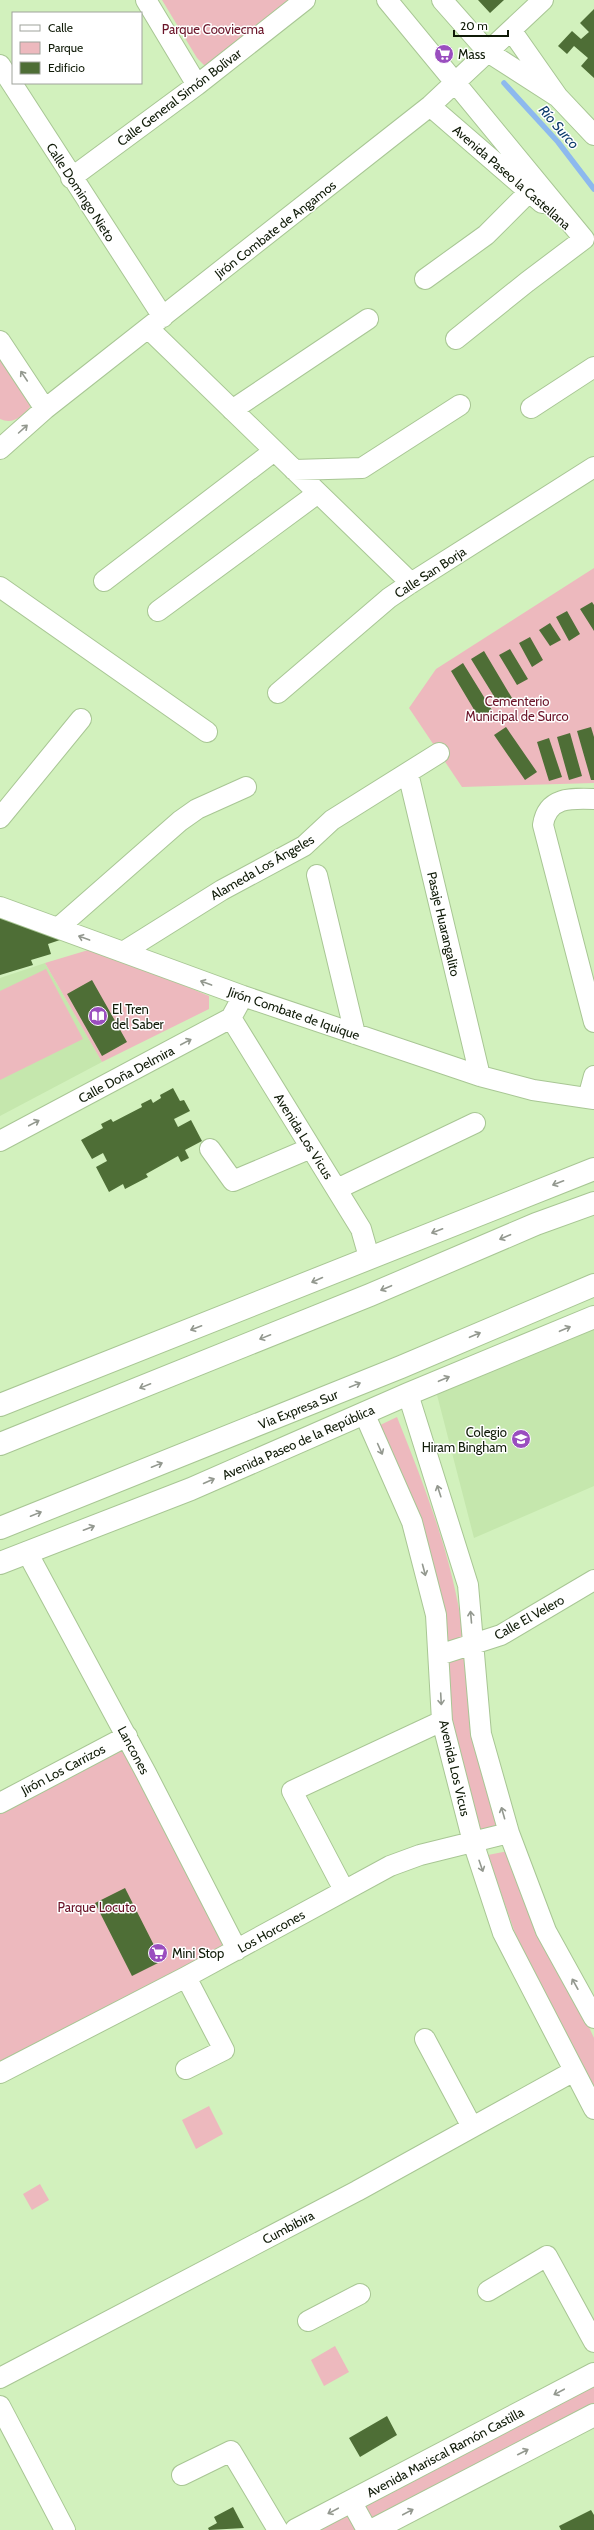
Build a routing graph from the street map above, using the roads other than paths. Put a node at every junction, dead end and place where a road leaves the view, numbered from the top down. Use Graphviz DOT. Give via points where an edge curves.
graph roads {
  1 [pos="146,0"];
  2 [pos="305,0"];
  3 [pos="387,0"];
  4 [pos="442,0"];
  5 [pos="543,0"];
  6 [pos="510,30"];
  7 [pos="488,52"];
  8 [pos="0,66"];
  9 [pos="198,84"];
  10 [pos="456,84"];
  11 [pos="558,97"];
  12 [pos="430,106"];
  13 [pos="594,135"];
  14 [pos="71,178"];
  15 [pos="529,192"];
  16 [pos="589,243"];
  17 [pos="425,279"];
  18 [pos="368,319"];
  19 [pos="156,323"];
  20 [pos="456,339"];
  21 [pos="0,341"];
  22 [pos="594,367"];
  23 [pos="460,405"];
  24 [pos="531,408"];
  25 [pos="45,409"];
  26 [pos="232,410"];
  27 [pos="0,449"];
  28 [pos="274,451"];
  29 [pos="594,467"];
  30 [pos="294,470"];
  31 [pos="318,493"];
  32 [pos="104,581"];
  33 [pos="411,583"];
  34 [pos="0,587"];
  35 [pos="158,611"];
  36 [pos="278,693"];
  37 [pos="81,719"];
  38 [pos="207,732"];
  39 [pos="439,753"];
  40 [pos="408,773"];
  41 [pos="246,787"];
  42 [pos="594,799"];
  43 [pos="0,818"];
  44 [pos="317,875"];
  45 [pos="0,907"];
  46 [pos="58,928"];
  47 [pos="123,952"];
  48 [pos="243,996"];
  49 [pos="593,1015"];
  50 [pos="231,1018"];
  51 [pos="355,1034"];
  52 [pos="480,1076"];
  53 [pos="594,1076"];
  54 [pos="591,1099"];
  55 [pos="475,1123"];
  56 [pos="0,1141"];
  57 [pos="311,1148"];
  58 [pos="210,1149"];
  59 [pos="594,1169"];
  60 [pos="337,1189"];
  61 [pos="594,1189"];
  62 [pos="594,1203"];
  63 [pos="536,1224"];
  64 [pos="370,1257"];
  65 [pos="594,1285"];
  66 [pos="594,1317"];
  67 [pos="408,1394"];
  68 [pos="0,1405"];
  69 [pos="364,1413"];
  70 [pos="0,1444"];
  71 [pos="0,1528"];
  72 [pos="27,1552"];
  73 [pos="0,1563"];
  74 [pos="594,1580"];
  75 [pos="473,1644"];
  76 [pos="439,1655"];
  77 [pos="442,1721"];
  78 [pos="126,1736"];
  79 [pos="0,1803"];
  80 [pos="509,1833"];
  81 [pos="473,1842"];
  82 [pos="344,1890"];
  83 [pos="237,1950"];
  84 [pos="186,1977"];
  85 [pos="593,2016"];
  86 [pos="425,2039"];
  87 [pos="186,2068"];
  88 [pos="574,2071"];
  89 [pos="0,2073"];
  90 [pos="594,2109"];
  91 [pos="472,2127"];
  92 [pos="488,2291"];
  93 [pos="360,2294"];
  94 [pos="308,2321"];
  95 [pos="594,2342"];
  96 [pos="594,2374"];
  97 [pos="0,2378"];
  98 [pos="0,2406"];
  99 [pos="594,2415"];
  100 [pos="182,2475"];
  101 [pos="351,2501"];
  102 [pos="61,2528"];
  103 [pos="278,2530"];
  104 [pos="296,2530"];
  105 [pos="367,2530"];
  106 [pos="373,2530"];
  1 -- 9 [label="street"];
  2 -- 9 [label="street, Calle General Simón Bolívar"];
  3 -- 10 [label="street"];
  4 -- 7 [label="street"];
  5 -- 6 [label="street, Jirón Combate de Angamos"];
  6 -- 7 [label="street, Jirón Combate de Angamos"];
  6 -- 11 [label="street"];
  7 -- 10 [label="street, Jirón Combate de Angamos"];
  7 -- 11 [label="street"];
  8 -- 14 [label="street, Calle Domingo Nieto"];
  9 -- 14 [label="street, Calle General Simón Bolívar"];
  10 -- 12 [label="street, Jirón Combate de Angamos"];
  10 -- 16 [label="street"];
  11 -- 13 [label="street"];
  12 -- 15 [label="street, Avenida Paseo la Castellana"];
  12 -- 19 [label="street, Jirón Combate de Angamos"];
  14 -- 19 [label="street, Calle Domingo Nieto"];
  15 -- 16 [label="street, Avenida Paseo la Castellana"];
  15 -- 17 [label="street" via="486,235"];
  16 -- 20 [label="street" via="526,282"];
  18 -- 26 [label="street"];
  19 -- 25 [label="street, Jirón Combate de Angamos"];
  19 -- 26 [label="street, Calle Domingo Nieto"];
  25 -- 21 [label="street, one-way"];
  22 -- 24 [label="street"];
  23 -- 30 [label="street" via="362,468"];
  27 -- 25 [label="street, Jirón Combate de Angamos, one-way"];
  26 -- 28 [label="street, Calle Domingo Nieto"];
  28 -- 30 [label="street, Calle Domingo Nieto"];
  28 -- 32 [label="street"];
  29 -- 33 [label="street, Calle San Borja"];
  30 -- 31 [label="street, Calle Domingo Nieto"];
  31 -- 33 [label="street, Calle Domingo Nieto"];
  31 -- 35 [label="street"];
  33 -- 36 [label="street, Calle San Borja" via="389,598"];
  34 -- 38 [label="street"];
  37 -- 43 [label="street"];
  39 -- 40 [label="street, Alameda Los Ángeles"];
  40 -- 47 [label="street, Alameda Los Ángeles" via="332,820 304,846 222,890"];
  40 -- 52 [label="street, Pasaje Huarangalito"];
  41 -- 46 [label="street" via="180,821"];
  42 -- 49 [label="street" via="559,802 549,807 544,814 543,825"];
  44 -- 51 [label="street"];
  45 -- 46 [label="street, Jirón Combate de Iquique"];
  47 -- 46 [label="street, Jirón Combate de Iquique, one-way"];
  48 -- 47 [label="street, Jirón Combate de Iquique, one-way"];
  48 -- 50 [label="street"];
  48 -- 51 [label="street, Jirón Combate de Iquique"];
  56 -- 50 [label="street, Calle Doña Delmira, one-way"];
  50 -- 57 [label="street, Avenida Los Vicus"];
  51 -- 52 [label="street, Jirón Combate de Iquique"];
  52 -- 54 [label="street, Jirón Combate de Iquique" via="533,1090"];
  53 -- 54 [label="street"];
  55 -- 60 [label="street"];
  57 -- 58 [label="street" via="233,1180"];
  57 -- 60 [label="street, Avenida Los Vicus"];
  59 -- 64 [label="main road, one-way"];
  60 -- 64 [label="street, Avenida Los Vicus" via="361,1230"];
  61 -- 63 [label="main road"];
  62 -- 63 [label="main road"];
  63 -- 70 [label="main road, one-way" via="370,1295"];
  64 -- 68 [label="main road, one-way" via="311,1283"];
  71 -- 65 [label="main road, Via Expresa Sur, one-way" via="401,1367"];
  67 -- 66 [label="main road, Avenida Paseo de la República, one-way"];
  67 -- 69 [label="main road, Avenida Paseo de la República"];
  75 -- 67 [label="street, one-way" via="468,1585"];
  72 -- 69 [label="main road, Avenida Paseo de la República, one-way" via="190,1489"];
  69 -- 76 [label="street, Avenida Los Vicus, one-way" via="412,1522 436,1615"];
  72 -- 73 [label="main road, Avenida Paseo de la República"];
  72 -- 78 [label="street, Lancones"];
  74 -- 75 [label="street, Calle El Velero" via="501,1635"];
  75 -- 76 [label="street, Calle El Velero"];
  80 -- 75 [label="street, one-way" via="481,1734"];
  76 -- 77 [label="street, Avenida Los Vicus, one-way"];
  77 -- 81 [label="street, Avenida Los Vicus"];
  77 -- 82 [label="street" via="292,1791"];
  78 -- 79 [label="street, Jirón Los Carrizos"];
  78 -- 83 [label="street, Lancones"];
  80 -- 81 [label="street, Los Horcones"];
  85 -- 80 [label="street, one-way" via="546,1931"];
  81 -- 82 [label="street, Los Horcones" via="420,1855 390,1866"];
  81 -- 88 [label="street, Avenida Los Vicus, one-way" via="503,1933"];
  82 -- 83 [label="street, Los Horcones"];
  83 -- 84 [label="street, Los Horcones"];
  84 -- 87 [label="street" via="224,2050"];
  84 -- 89 [label="street, Los Horcones"];
  86 -- 91 [label="street"];
  88 -- 90 [label="street, Avenida Los Vicus"];
  88 -- 91 [label="street, Cumbibira"];
  91 -- 97 [label="street, Cumbibira" via="357,2191"];
  92 -- 95 [label="street" via="547,2256"];
  93 -- 94 [label="street"];
  96 -- 101 [label="main road, Avenida Mariscal Ramón Castilla, one-way"];
  98 -- 102 [label="street"];
  106 -- 99 [label="main road, one-way"];
  100 -- 103 [label="street" via="231,2451"];
  101 -- 104 [label="main road, Avenida Mariscal Ramón Castilla, one-way"];
  101 -- 105 [label="street"];
}
